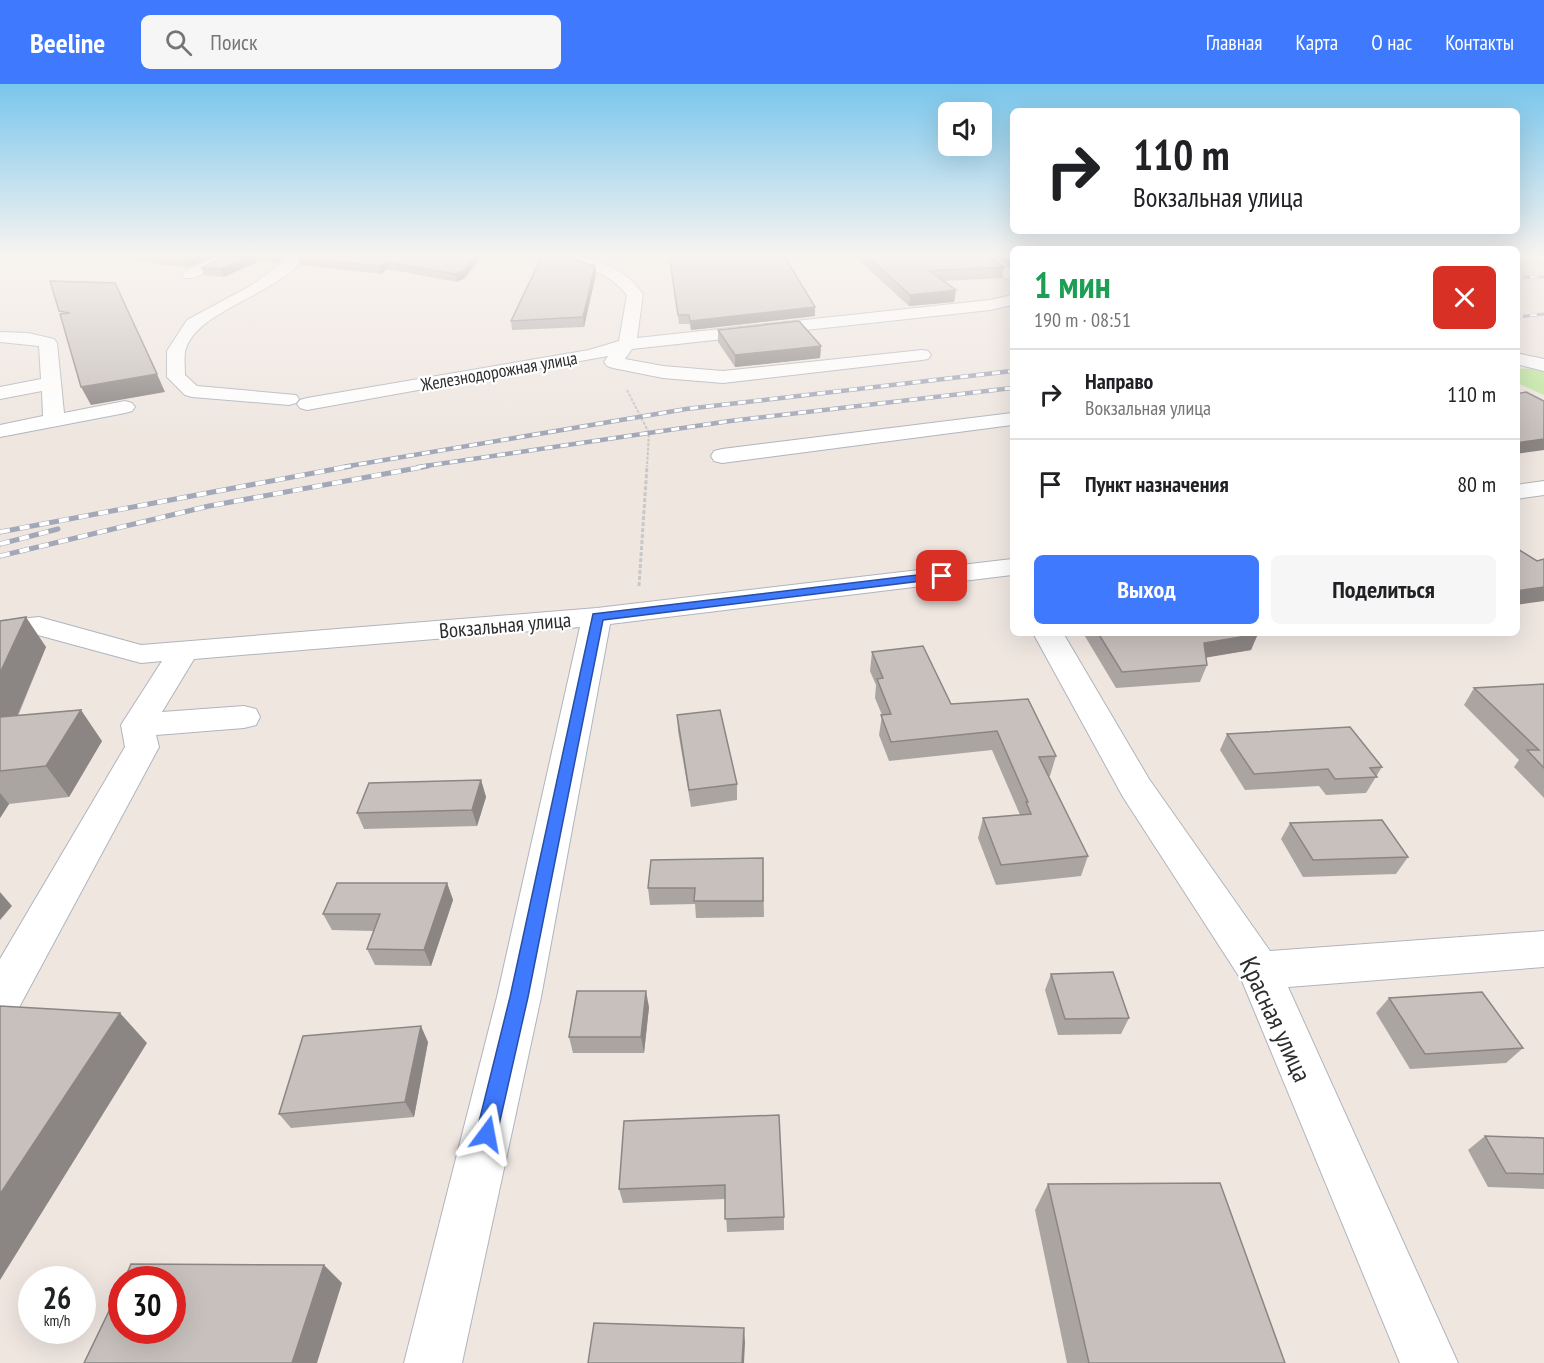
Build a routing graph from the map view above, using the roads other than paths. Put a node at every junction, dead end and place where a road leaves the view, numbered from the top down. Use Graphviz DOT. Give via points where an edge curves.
graph roads {
  1 [pos="210,314"];
  2 [pos="631,314"];
  3 [pos="914,314"];
  4 [pos="0,337"];
  5 [pos="627,344"];
  6 [pos="922,355"];
  7 [pos="1520,359"];
  8 [pos="1544,365"];
  9 [pos="51,383"];
  10 [pos="0,393"];
  11 [pos="125,407"];
  12 [pos="1010,419"];
  13 [pos="54,421"];
  14 [pos="0,431"];
  15 [pos="722,456"];
  16 [pos="1010,569"];
  17 [pos="597,617"];
  18 [pos="0,630"];
  19 [pos="1050,636"];
  20 [pos="184,651"];
  21 [pos="244,717"];
  22 [pos="138,725"];
  23 [pos="1544,949"];
  24 [pos="1259,971"];
  25 [pos="0,999"];
  26 [pos="433,1363"];
  27 [pos="1429,1363"];
  1 -- 5 [label="street, Железнодорожная улица" via="193,324 176,351 176,377 192,391 298,402 592,355"];
  2 -- 5 [label="street"];
  3 -- 5 [label="street, Железнодорожная улица"];
  4 -- 9 [label="street" via="48,343"];
  5 -- 6 [label="street" via="613,362 663,372 723,377"];
  7 -- 8 [label="street"];
  9 -- 10 [label="street"];
  9 -- 13 [label="street"];
  11 -- 13 [label="street"];
  12 -- 15 [label="street"];
  13 -- 14 [label="street"];
  16 -- 17 [label="street, Вокзальная улица"];
  17 -- 20 [label="street, Вокзальная улица"];
  17 -- 26 [label="street" via="519,997"];
  18 -- 20 [label="street, Вокзальная улица" via="39,626 141,654"];
  19 -- 24 [label="street, Красная улица" via="1136,788"];
  20 -- 22 [label="street"];
  21 -- 22 [label="street"];
  22 -- 25 [label="street" via="142,747"];
  23 -- 24 [label="street"];
  24 -- 27 [label="street, Красная улица"];
}
